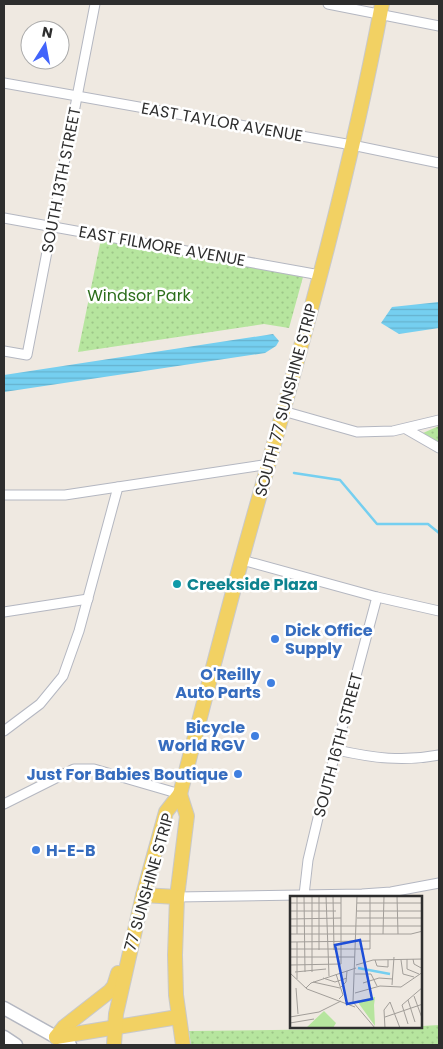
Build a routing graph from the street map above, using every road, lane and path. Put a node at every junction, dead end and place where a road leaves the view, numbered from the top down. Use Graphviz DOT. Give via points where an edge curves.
graph roads {
  1 [pos="95,4"];
  2 [pos="328,4"];
  3 [pos="381,9"];
  4 [pos="439,26"];
  5 [pos="4,83"];
  6 [pos="77,97"];
  7 [pos="352,145"];
  8 [pos="439,163"];
  9 [pos="4,218"];
  10 [pos="52,228"];
  11 [pos="320,275"];
  12 [pos="4,351"];
  13 [pos="283,411"];
  14 [pos="439,420"];
  15 [pos="406,429"];
  16 [pos="439,448"];
  17 [pos="270,464"];
  18 [pos="118,487"];
  19 [pos="4,495"];
  20 [pos="242,560"];
  21 [pos="377,597"];
  22 [pos="88,599"];
  23 [pos="439,611"];
  24 [pos="4,612"];
  25 [pos="4,731"];
  26 [pos="338,750"];
  27 [pos="439,755"];
  28 [pos="180,794"];
  29 [pos="4,804"];
  30 [pos="439,882"];
  31 [pos="143,894"];
  32 [pos="304,895"];
  33 [pos="177,897"];
  34 [pos="139,911"];
  35 [pos="176,995"];
  36 [pos="119,1001"];
  37 [pos="4,1008"];
  38 [pos="178,1017"];
  39 [pos="154,1020"];
  40 [pos="136,1024"];
  41 [pos="114,1028"];
  42 [pos="4,1037"];
  43 [pos="53,1041"];
  44 [pos="16,1045"];
  45 [pos="70,1045"];
  46 [pos="114,1045"];
  47 [pos="183,1045"];
  1 -- 6 [label="street, SOUTH 13TH STREET"];
  2 -- 3 [label="street"];
  3 -- 4 [label="street"];
  3 -- 7 [label="main road, SOUTH 77 SUNSHINE STRIP"];
  5 -- 6 [label="street, EAST TAYLOR AVENUE"];
  6 -- 7 [label="street, EAST TAYLOR AVENUE"];
  6 -- 10 [label="street, SOUTH 13TH STREET"];
  7 -- 8 [label="street, EAST TAYLOR AVENUE"];
  7 -- 11 [label="main road, SOUTH 77 SUNSHINE STRIP"];
  9 -- 10 [label="street, EAST FILMORE AVENUE"];
  10 -- 11 [label="street, EAST FILMORE AVENUE"];
  10 -- 12 [label="street, SOUTH 13TH STREET" via="27,356"];
  11 -- 13 [label="main road, SOUTH 77 SUNSHINE STRIP"];
  13 -- 15 [label="street" via="357,432"];
  13 -- 17 [label="main road, SOUTH 77 SUNSHINE STRIP"];
  14 -- 15 [label="street"];
  15 -- 16 [label="street"];
  17 -- 18 [label="street"];
  17 -- 20 [label="main road, SOUTH 77 SUNSHINE STRIP"];
  18 -- 19 [label="street" via="65,495"];
  18 -- 22 [label="street"];
  20 -- 21 [label="street"];
  20 -- 28 [label="main road, SOUTH 77 SUNSHINE STRIP"];
  21 -- 23 [label="street"];
  21 -- 26 [label="street, SOUTH 16TH STREET"];
  22 -- 24 [label="street"];
  22 -- 25 [label="street" via="63,676 40,704"];
  26 -- 27 [label="street" via="374,759 404,760"];
  26 -- 32 [label="street, SOUTH 16TH STREET" via="308,860"];
  28 -- 29 [label="street" via="94,769 74,769"];
  28 -- 31 [label="main road, 77 SUNSHINE STRIP" via="166,812"];
  28 -- 33 [label="main road, 77 SUNSHINE STRIP" via="187,816"];
  30 -- 32 [label="street" via="392,892"];
  31 -- 33 [label="main road"];
  31 -- 34 [label="main road, 77 SUNSHINE STRIP"];
  32 -- 33 [label="street"];
  33 -- 35 [label="main road, 77 SUNSHINE STRIP"];
  34 -- 36 [label="main road, 77 SUNSHINE STRIP"];
  34 -- 43 [label="main road" via="114,986 64,1027"];
  35 -- 38 [label="main road, 77 SUNSHINE STRIP"];
  35 -- 39 [label="main road" via="168,1010"];
  36 -- 40 [label="main road"];
  36 -- 41 [label="main road, 77 SUNSHINE STRIP"];
  37 -- 43 [label="main road"];
  38 -- 39 [label="main road"];
  38 -- 47 [label="main road, 77 SUNSHINE STRIP"];
  39 -- 40 [label="main road"];
  40 -- 41 [label="main road"];
  41 -- 43 [label="main road"];
  41 -- 46 [label="main road, 77 SUNSHINE STRIP"];
  42 -- 44 [label="main road"];
  43 -- 45 [label="main road"];
}
